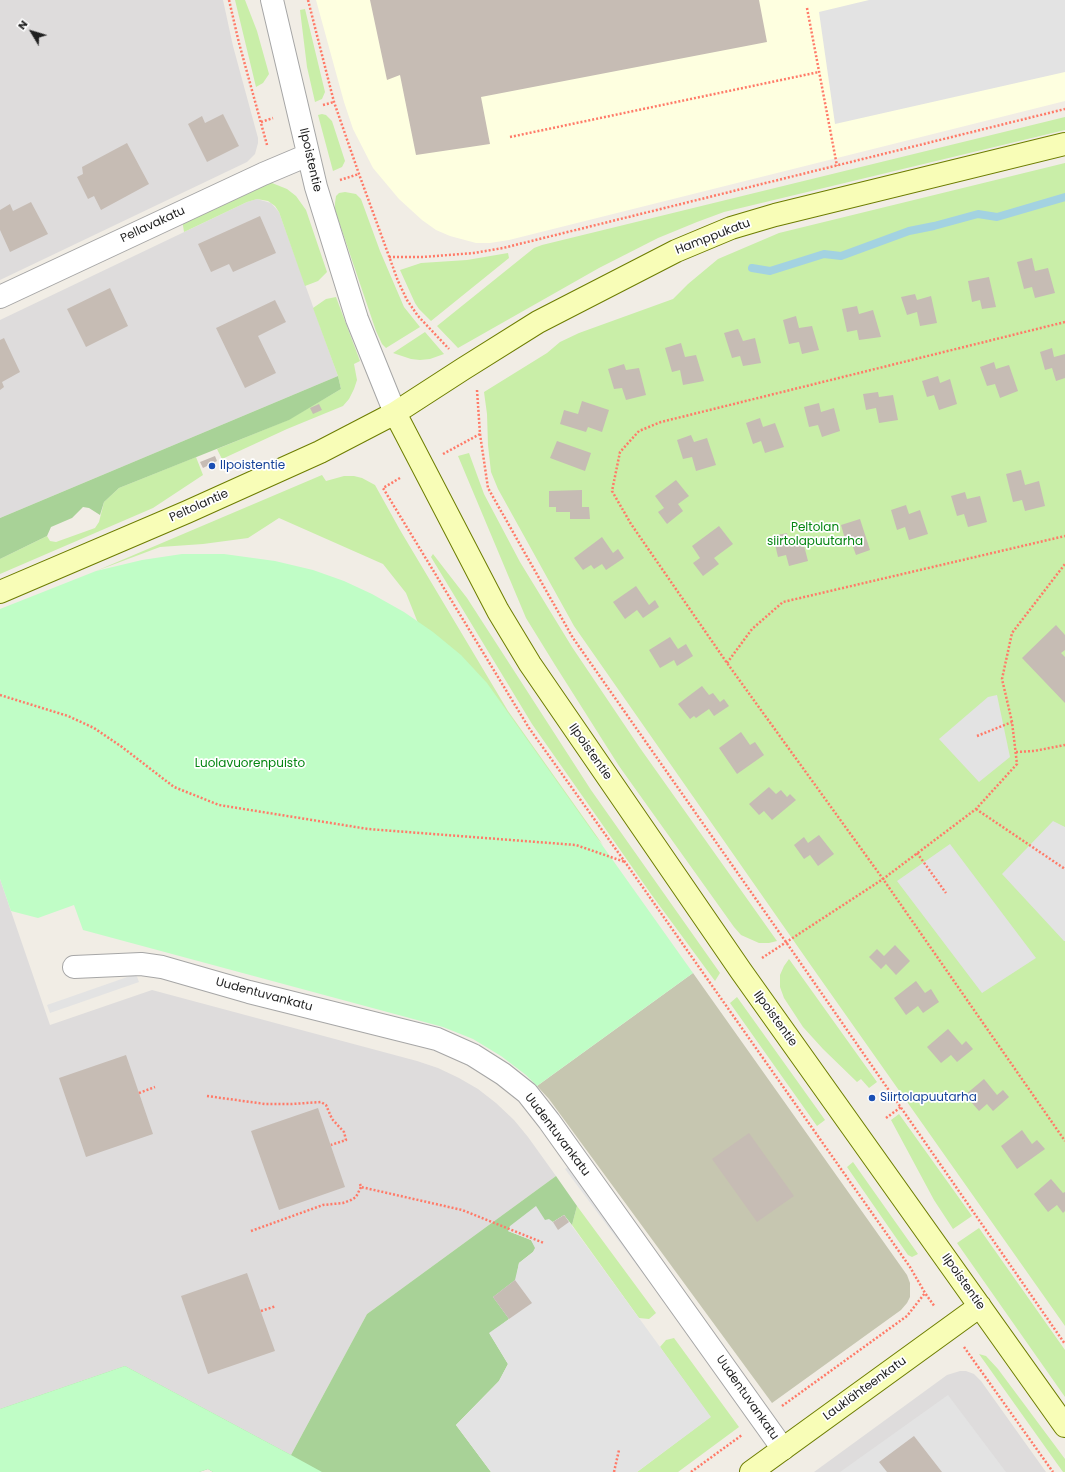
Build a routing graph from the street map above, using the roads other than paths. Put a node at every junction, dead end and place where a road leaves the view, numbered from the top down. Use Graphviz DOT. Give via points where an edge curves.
graph roads {
  1 [pos="272,0"];
  2 [pos="1065,144"];
  3 [pos="308,155"];
  4 [pos="0,297"];
  5 [pos="395,413"];
  6 [pos="0,592"];
  7 [pos="74,967"];
  8 [pos="980,1306"];
  9 [pos="1065,1426"];
  10 [pos="783,1449"];
  11 [pos="750,1472"];
  1 -- 3 [label="street, Ilpoistentie"];
  2 -- 5 [label="street, Hamppukatu" via="776,214 731,228 676,251 538,322"];
  3 -- 4 [label="street, Pellavakatu"];
  3 -- 5 [label="street, Ilpoistentie" via="357,319"];
  5 -- 6 [label="street, Peltolantie" via="320,452"];
  5 -- 8 [label="street, Ilpoistentie" via="498,611 530,664 741,971"];
  7 -- 10 [label="street, Uudentuvankatu" via="141,964 162,967 249,992 437,1039 473,1055 504,1074 527,1093 549,1121"];
  8 -- 9 [label="street, Ilpoistentie"];
  8 -- 10 [label="street, Lauklähteenkatu"];
  10 -- 11 [label="street, Lauklähteenkatu"];
}
